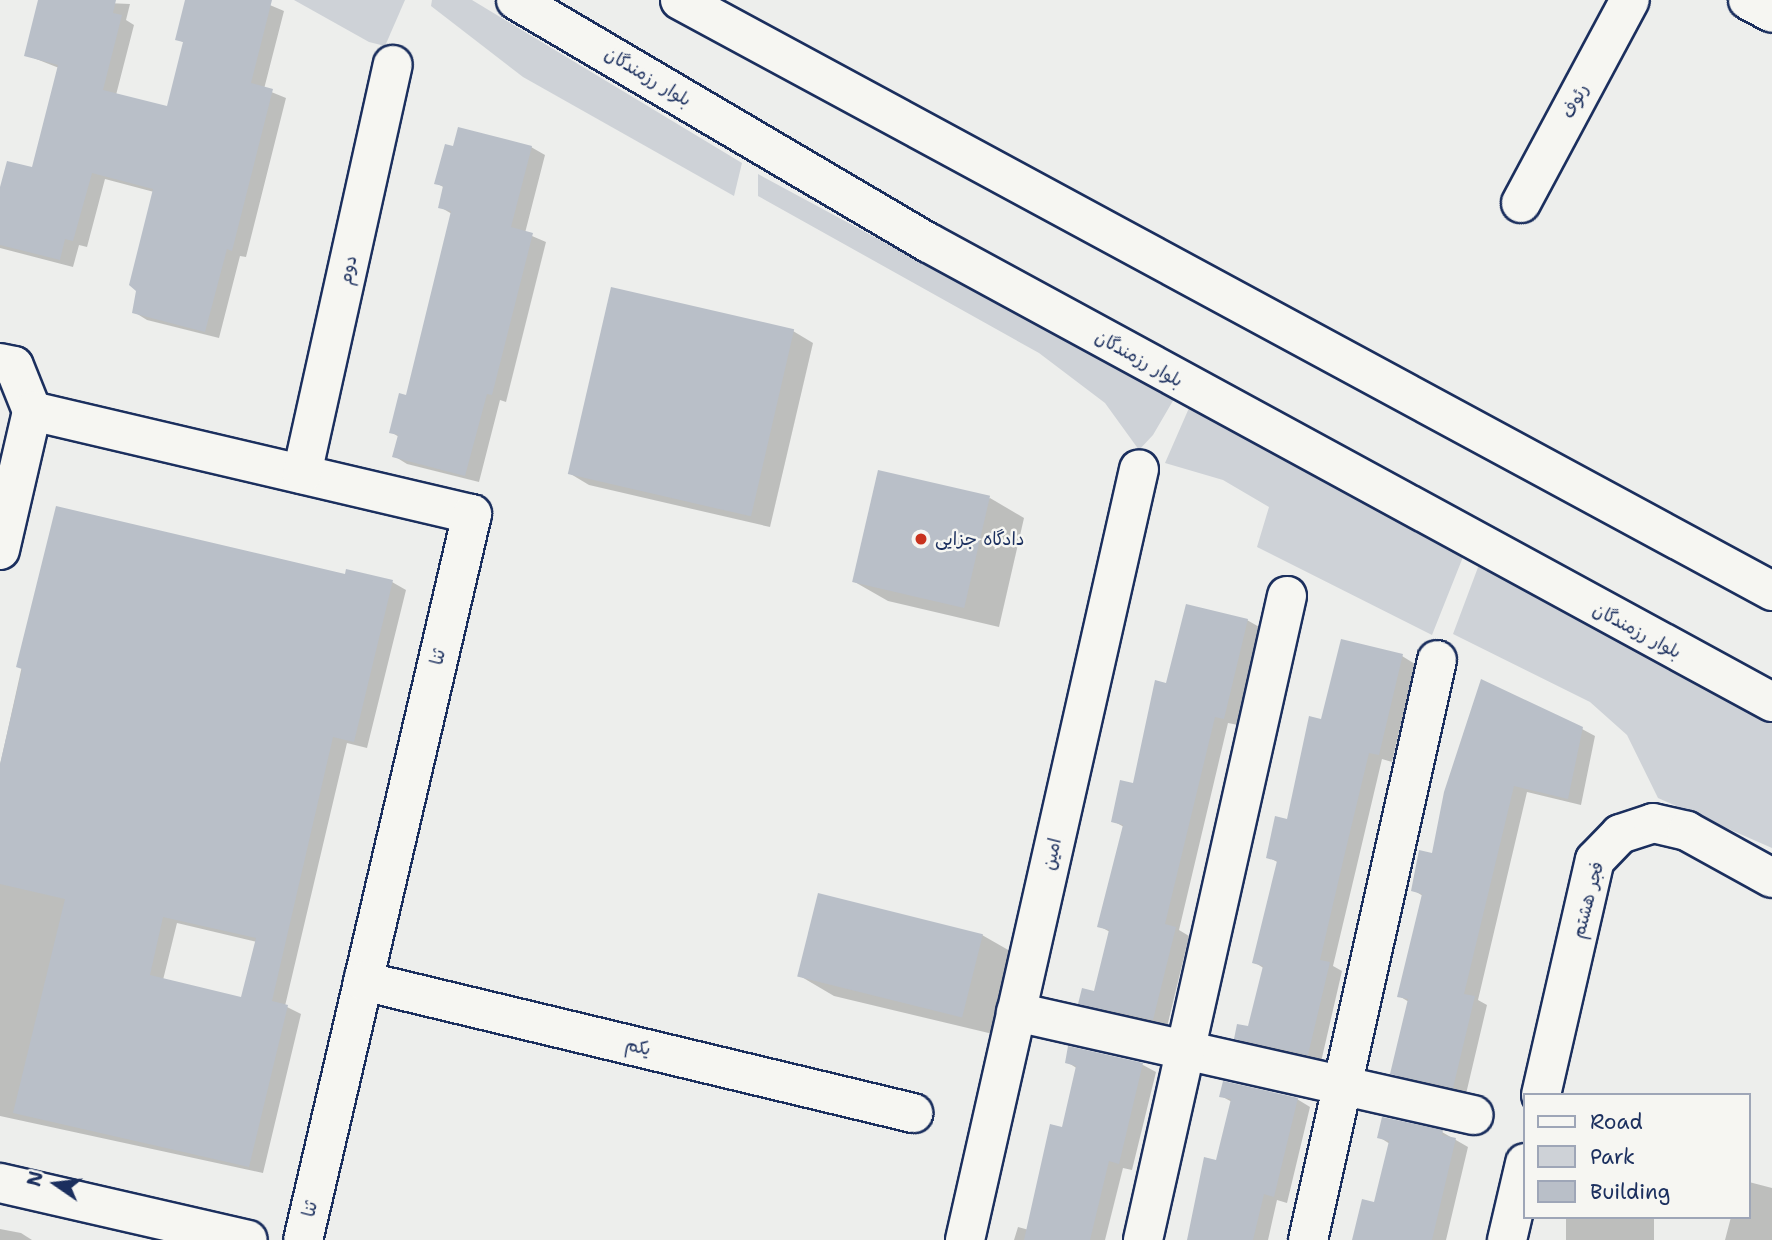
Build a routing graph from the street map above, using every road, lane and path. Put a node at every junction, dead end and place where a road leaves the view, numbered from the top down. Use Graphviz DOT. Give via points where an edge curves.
graph roads {
  1 [pos="516,0"];
  2 [pos="680,0"];
  3 [pos="1630,0"];
  4 [pos="1748,0"];
  5 [pos="1772,13"];
  6 [pos="393,65"];
  7 [pos="1521,202"];
  8 [pos="0,363"];
  9 [pos="32,411"];
  10 [pos="1139,468"];
  11 [pos="302,474"];
  12 [pos="0,550"];
  13 [pos="1772,591"];
  14 [pos="1287,596"];
  15 [pos="1437,660"];
  16 [pos="1772,702"];
  17 [pos="1772,878"];
  18 [pos="363,981"];
  19 [pos="1016,1012"];
  20 [pos="1186,1050"];
  21 [pos="1342,1085"];
  22 [pos="1541,1093"];
  23 [pos="913,1113"];
  24 [pos="1474,1115"];
  25 [pos="1524,1167"];
  26 [pos="0,1183"];
  27 [pos="248,1240"];
  28 [pos="303,1240"];
  29 [pos="965,1240"];
  30 [pos="1143,1240"];
  31 [pos="1308,1240"];
  32 [pos="1507,1240"];
  1 -- 16 [label="street, بلوار رزمندگان" via="929,243"];
  2 -- 13 [label="street"];
  3 -- 7 [label="street, رئوف"];
  4 -- 5 [label="street"];
  6 -- 11 [label="street, دوم"];
  8 -- 9 [label="street" via="14,366"];
  9 -- 11 [label="street, ثنا"];
  9 -- 12 [label="street"];
  10 -- 19 [label="street, امین"];
  11 -- 18 [label="street, ثنا" via="472,514"];
  14 -- 20 [label="street"];
  15 -- 21 [label="street"];
  17 -- 22 [label="street, فجر هشتم" via="1688,831 1653,823 1620,834 1595,860"];
  18 -- 23 [label="street, یکم"];
  18 -- 28 [label="street, ثنا"];
  19 -- 20 [label="street"];
  19 -- 29 [label="street, امین"];
  20 -- 21 [label="street"];
  20 -- 30 [label="street"];
  21 -- 24 [label="street"];
  21 -- 31 [label="street"];
  25 -- 32 [label="street"];
  26 -- 27 [label="street"];
}
